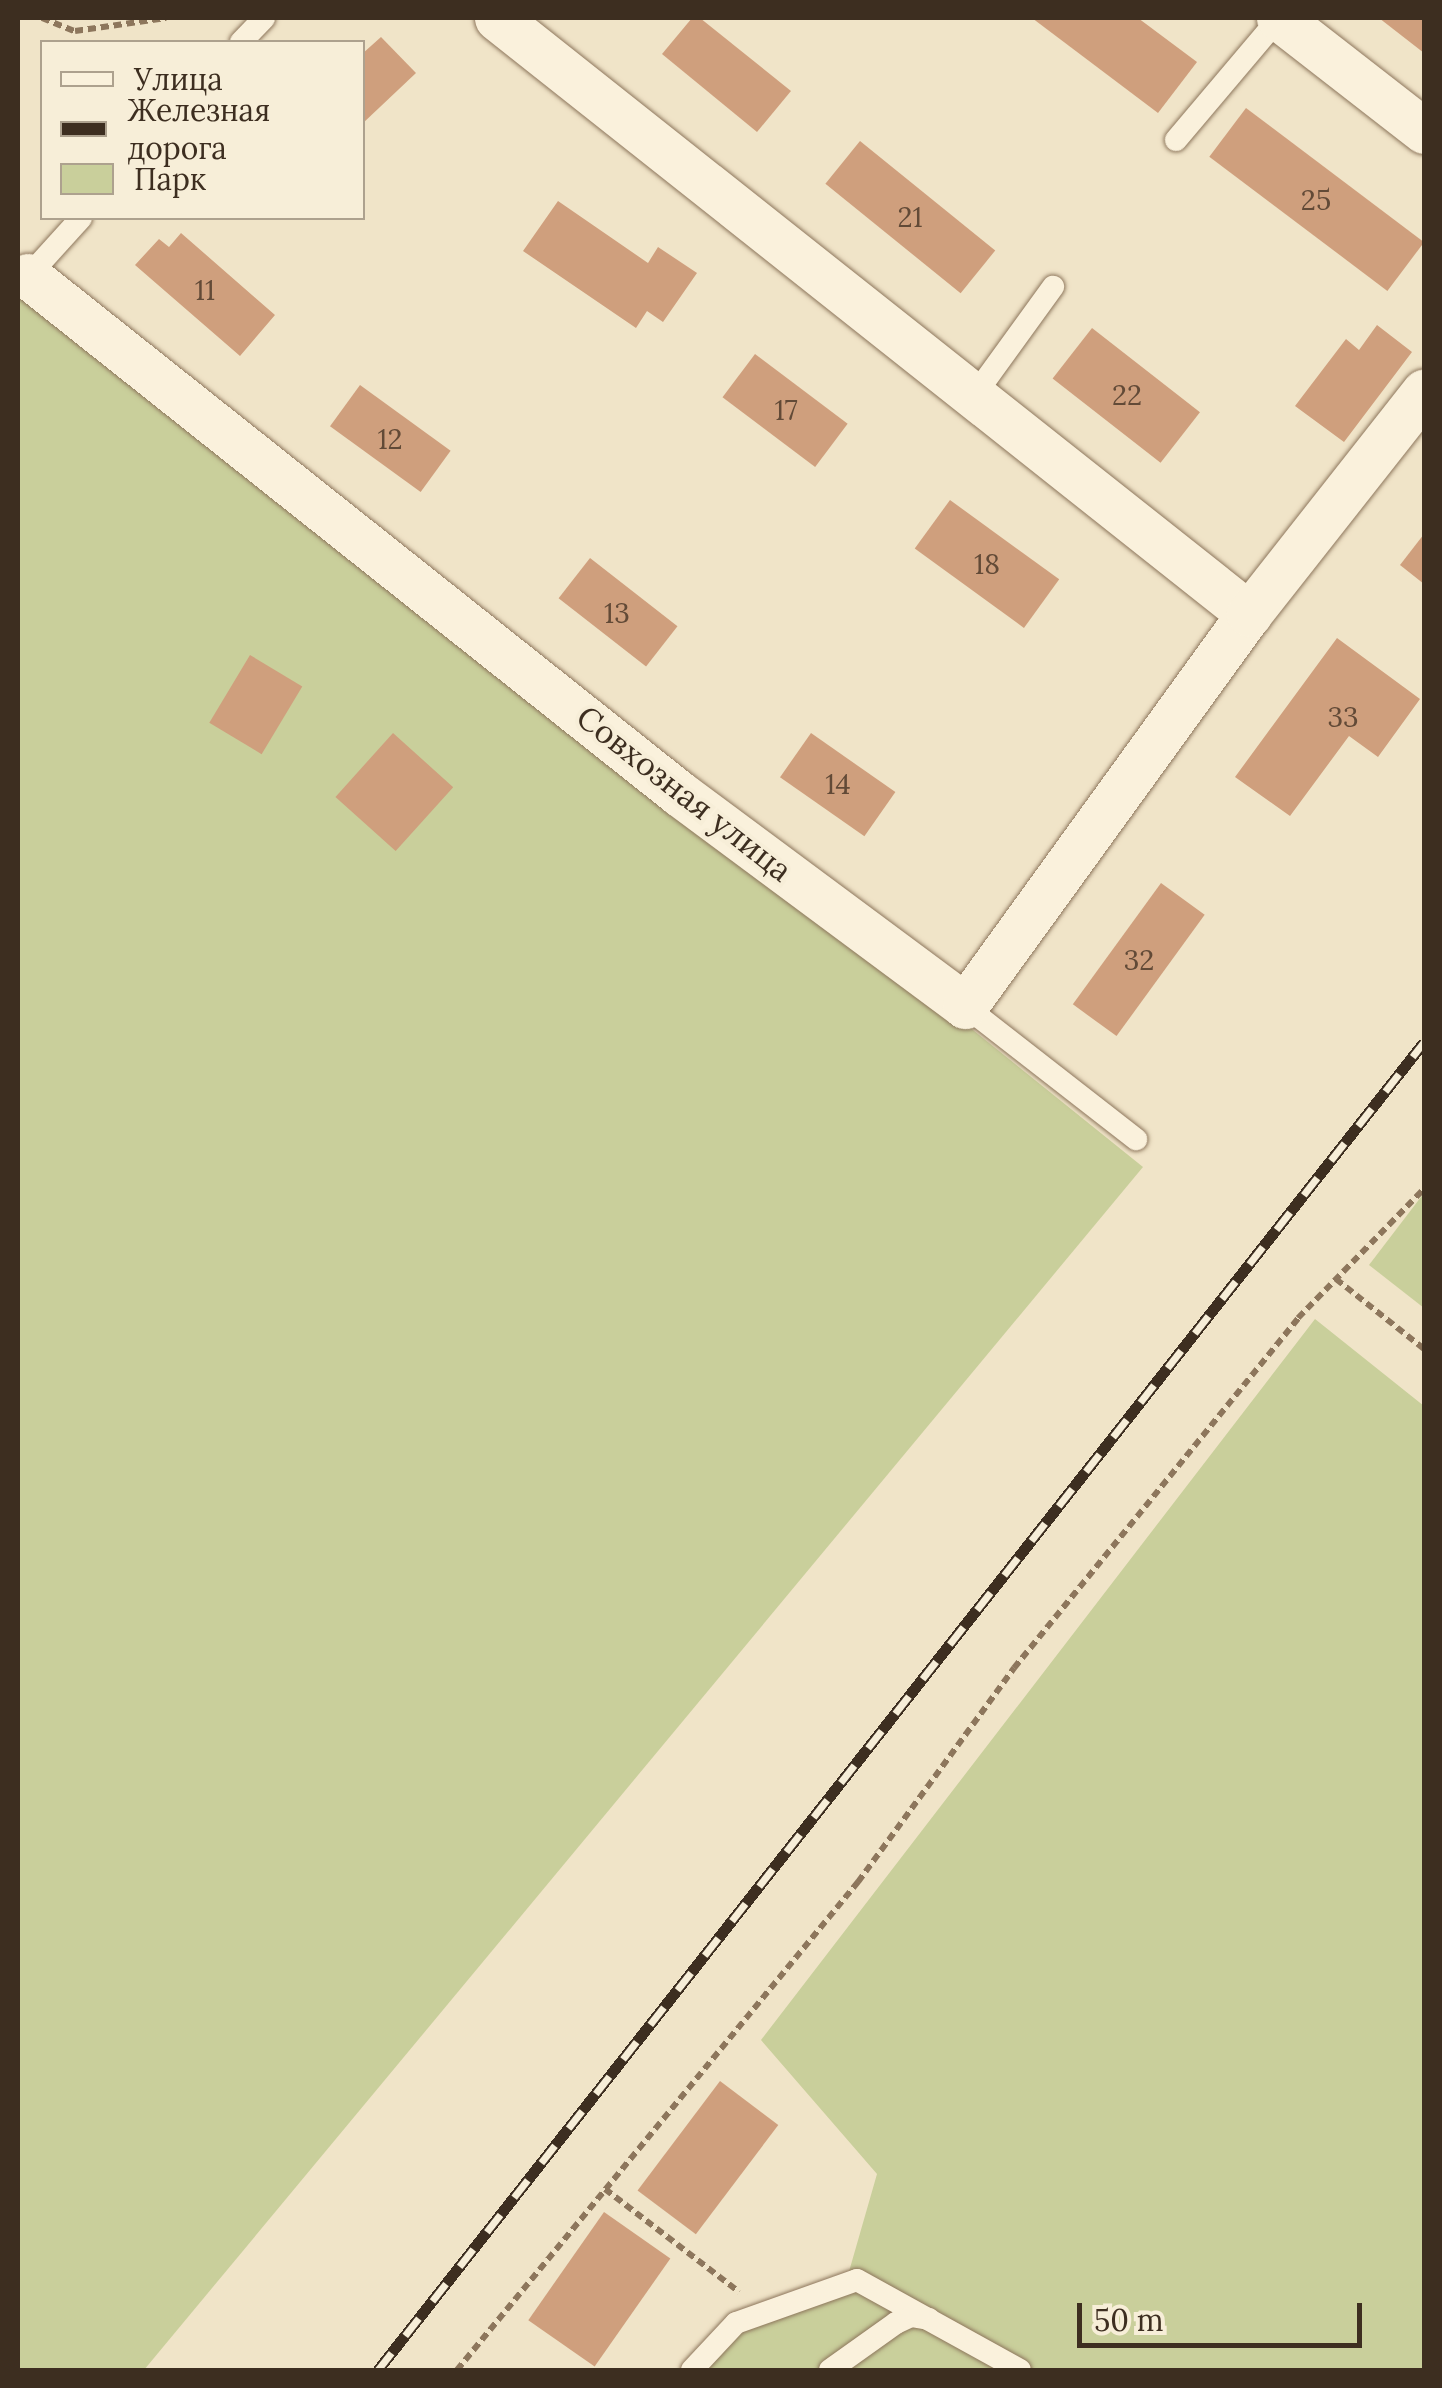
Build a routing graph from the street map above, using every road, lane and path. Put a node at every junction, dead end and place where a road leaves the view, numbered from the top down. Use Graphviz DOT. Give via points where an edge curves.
graph roads {
  1 [pos="42,18"];
  2 [pos="166,18"];
  3 [pos="264,18"];
  4 [pos="497,18"];
  5 [pos="1279,18"];
  6 [pos="243,40"];
  7 [pos="1424,130"];
  8 [pos="1176,140"];
  9 [pos="79,220"];
  10 [pos="21,278"];
  11 [pos="1053,287"];
  12 [pos="1424,392"];
  13 [pos="974,396"];
  14 [pos="1249,614"];
  15 [pos="965,1006"];
  16 [pos="1136,1139"];
  17 [pos="1424,1189"];
  18 [pos="1336,1279"];
  19 [pos="1424,1349"];
  20 [pos="606,2189"];
  21 [pos="757,2316"];
  22 [pos="937,2321"];
  23 [pos="458,2370"];
  24 [pos="692,2370"];
  25 [pos="830,2370"];
  26 [pos="1020,2370"];
  1 -- 2 [label="path" via="75,30"];
  3 -- 6 [label="lane"];
  4 -- 13 [label="street"];
  5 -- 7 [label="street"];
  5 -- 8 [label="lane"];
  9 -- 10 [label="lane"];
  10 -- 15 [label="street, Совхозная улица" via="680,794"];
  11 -- 13 [label="lane"];
  12 -- 14 [label="street"];
  13 -- 14 [label="street"];
  14 -- 15 [label="street"];
  15 -- 16 [label="lane"];
  17 -- 18 [label="path"];
  18 -- 19 [label="path"];
  18 -- 20 [label="path" via="1014,1668 858,1882"];
  20 -- 21 [label="path" via="744,2296"];
  20 -- 23 [label="path"];
  21 -- 22 [label="lane" via="856,2280"];
  21 -- 24 [label="lane" via="736,2323"];
  22 -- 25 [label="lane" via="910,2316"];
  22 -- 26 [label="lane"];
}
